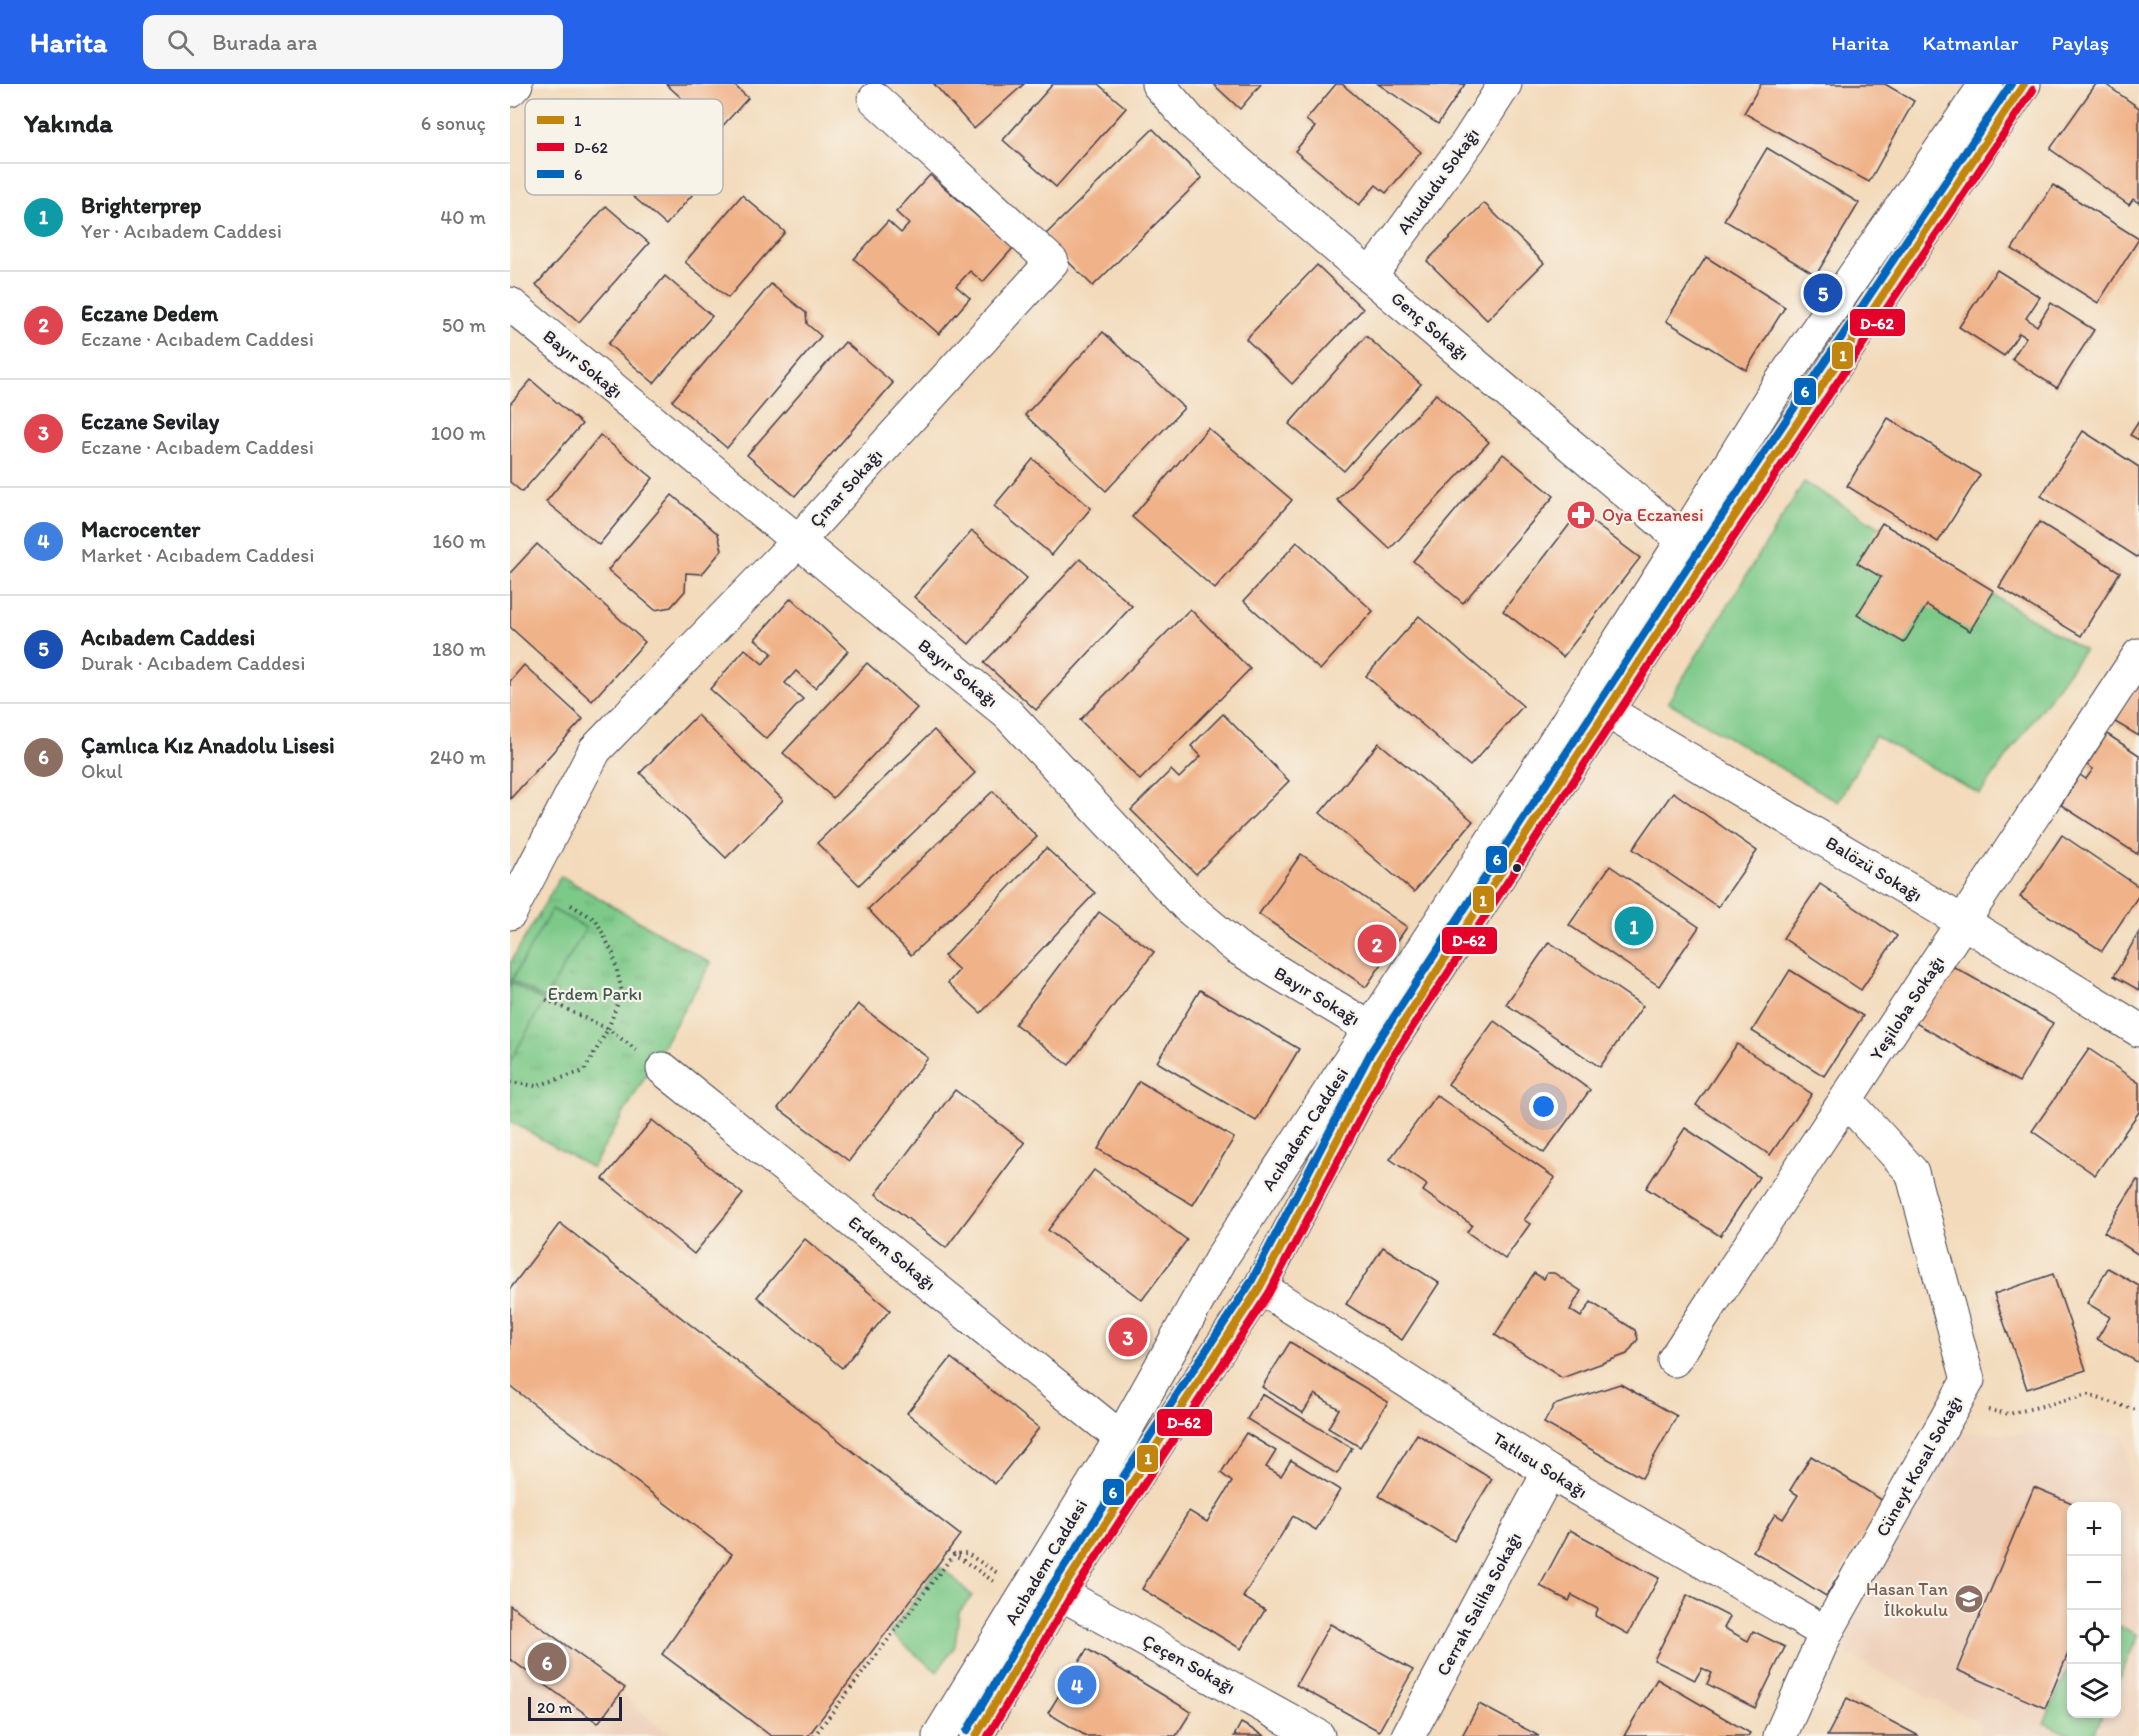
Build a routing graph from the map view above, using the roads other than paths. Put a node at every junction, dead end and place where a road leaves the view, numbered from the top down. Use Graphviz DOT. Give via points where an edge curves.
graph roads {
  1 [pos="516,84"];
  2 [pos="1158,84"];
  3 [pos="1505,84"];
  4 [pos="1986,84"];
  5 [pos="2024,84"];
  6 [pos="510,90"];
  7 [pos="875,99"];
  8 [pos="1370,276"];
  9 [pos="510,304"];
  10 [pos="1683,540"];
  11 [pos="798,541"];
  12 [pos="1700,568"];
  13 [pos="2139,655"];
  14 [pos="1607,711"];
  15 [pos="510,913"];
  16 [pos="1963,922"];
  17 [pos="2139,1030"];
  18 [pos="1375,1043"];
  19 [pos="663,1069"];
  20 [pos="1846,1100"];
  21 [pos="1260,1287"];
  22 [pos="1674,1360"];
  23 [pos="1120,1438"];
  24 [pos="1549,1472"];
  25 [pos="1060,1593"];
  26 [pos="1826,1634"];
  27 [pos="939,1736"];
  28 [pos="976,1736"];
  29 [pos="1318,1736"];
  30 [pos="1408,1736"];
  31 [pos="1780,1736"];
  1 -- 6 [label="street"];
  2 -- 8 [label="street, Genç Sokağı" via="1191,122"];
  3 -- 8 [label="street, Ahududu Sokağı"];
  4 -- 10 [label="street, Acıbadem Caddesi" via="1777,388"];
  5 -- 12 [label="street, Acıbadem Caddesi"];
  7 -- 11 [label="street, Çınar Sokağı" via="1052,262"];
  8 -- 10 [label="street, Genç Sokağı"];
  9 -- 11 [label="street, Bayır Sokağı"];
  10 -- 12 [label="street, Genç Sokağı"];
  10 -- 18 [label="street, Acıbadem Caddesi" via="1455,899"];
  11 -- 15 [label="street, Çınar Sokağı" via="595,750"];
  11 -- 18 [label="street, Bayır Sokağı" via="1008,714 1188,907 1236,947"];
  12 -- 14 [label="street, Acıbadem Caddesi"];
  13 -- 16 [label="street, Yeşiloba Sokağı"];
  14 -- 16 [label="street, Balözü Sokağı"];
  14 -- 18 [label="street, Acıbadem Caddesi"];
  16 -- 17 [label="street, Balözü Sokağı"];
  16 -- 20 [label="street, Yeşiloba Sokağı"];
  18 -- 21 [label="street, Acıbadem Caddesi"];
  18 -- 23 [label="street, Acıbadem Caddesi" via="1222,1257"];
  19 -- 23 [label="street, Erdem Sokağı"];
  20 -- 22 [label="street, Yeşiloba Sokağı"];
  20 -- 26 [label="street, Cüneyt Kosal Sokağı" via="1912,1172 1968,1380"];
  21 -- 24 [label="street, Tatlısu Sokağı"];
  21 -- 25 [label="street, Acıbadem Caddesi"];
  23 -- 27 [label="street, Acıbadem Caddesi"];
  24 -- 26 [label="street, Tatlısu Sokağı"];
  24 -- 30 [label="street, Cerrah Saliha Sokağı"];
  25 -- 28 [label="street, Acıbadem Caddesi"];
  25 -- 29 [label="street, Çeçen Sokağı"];
  26 -- 31 [label="street, Cüneyt Kosal Sokağı"];
}
